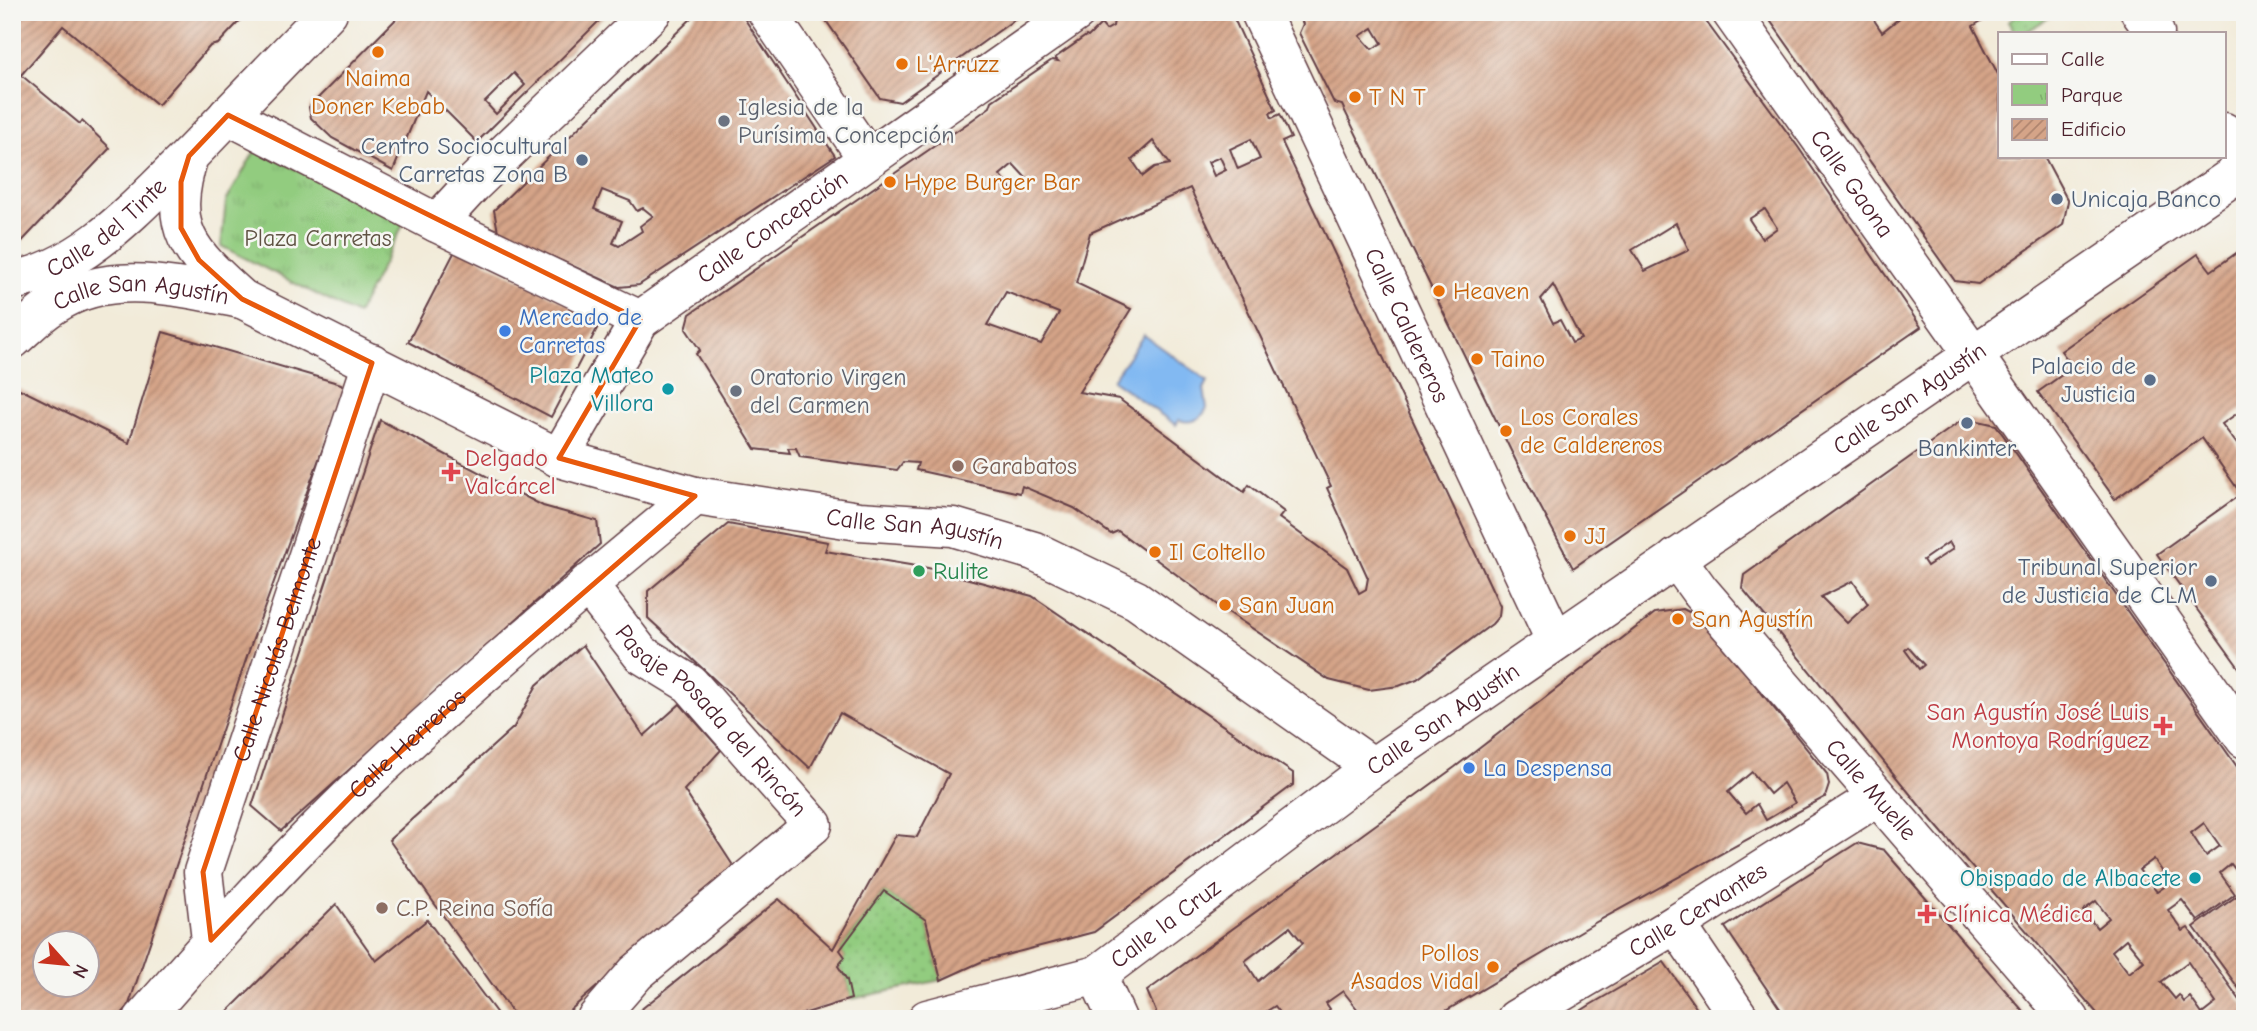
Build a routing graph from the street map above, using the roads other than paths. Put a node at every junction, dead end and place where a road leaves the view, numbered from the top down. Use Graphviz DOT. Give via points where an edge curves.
graph roads {
  1 [pos="328,12"];
  2 [pos="652,12"];
  3 [pos="766,12"];
  4 [pos="1077,12"];
  5 [pos="1260,12"];
  6 [pos="1731,12"];
  7 [pos="2140,12"];
  8 [pos="2154,32"];
  9 [pos="229,115"];
  10 [pos="2226,135"];
  11 [pos="189,156"];
  12 [pos="867,158"];
  13 [pos="2245,162"];
  14 [pos="2245,168"];
  15 [pos="437,223"];
  16 [pos="12,281"];
  17 [pos="242,299"];
  18 [pos="640,320"];
  19 [pos="12,340"];
  20 [pos="1976,355"];
  21 [pos="372,363"];
  22 [pos="559,458"];
  23 [pos="695,496"];
  24 [pos="1676,558"];
  25 [pos="587,584"];
  26 [pos="1555,640"];
  27 [pos="2245,739"];
  28 [pos="1373,767"];
  29 [pos="1877,797"];
  30 [pos="1676,924"];
  31 [pos="211,940"];
  32 [pos="1097,975"];
  33 [pos="144,1019"];
  34 [pos="596,1019"];
  35 [pos="926,1019"];
  36 [pos="1117,1019"];
  37 [pos="1516,1019"];
  38 [pos="1740,1019"];
  39 [pos="2070,1019"];
  1 -- 9 [label="street, Calle del Tinte"];
  2 -- 15 [label="street"];
  3 -- 12 [label="street"];
  4 -- 12 [label="street, Calle Concepción"];
  5 -- 26 [label="street, Calle Caldereros"];
  6 -- 20 [label="street, Calle Gaona"];
  7 -- 8 [label="street"];
  9 -- 11 [label="street, Calle del Tinte"];
  9 -- 15 [label="street"];
  10 -- 13 [label="street"];
  11 -- 16 [label="street, Calle del Tinte" via="102,237 70,259"];
  11 -- 17 [label="street, Calle del Tinte" via="181,182 181,228 199,260"];
  12 -- 18 [label="street, Calle Concepción"];
  14 -- 20 [label="street, Calle San Agustín"];
  15 -- 18 [label="street"];
  17 -- 19 [label="street, Calle San Agustín" via="117,282 54,304"];
  17 -- 21 [label="street"];
  18 -- 22 [label="street"];
  20 -- 24 [label="street, Calle San Agustín"];
  20 -- 27 [label="street, Calle Gaona"];
  21 -- 22 [label="street"];
  21 -- 31 [label="street, Calle Nicolás Belmonte" via="203,872"];
  22 -- 23 [label="street, Calle San Agustín"];
  23 -- 25 [label="street, Calle Herreros"];
  23 -- 28 [label="street, Calle San Agustín" via="859,521 953,527 1034,551 1136,600"];
  24 -- 26 [label="street, Calle San Agustín"];
  24 -- 29 [label="street, Calle Muelle"];
  25 -- 31 [label="street, Calle Herreros" via="361,786"];
  25 -- 34 [label="street, Pasaje Posada del Rincón" via="641,654 690,684 813,825 636,973"];
  26 -- 28 [label="street, Calle San Agustín"];
  28 -- 32 [label="street, Calle la Cruz"];
  29 -- 30 [label="street, Calle Cervantes"];
  29 -- 39 [label="street, Calle Muelle"];
  30 -- 37 [label="street, Calle Cervantes"];
  30 -- 38 [label="street"];
  31 -- 33 [label="street, Calle Herreros"];
  32 -- 35 [label="street, Calle la Cruz"];
  32 -- 36 [label="street"];
}
